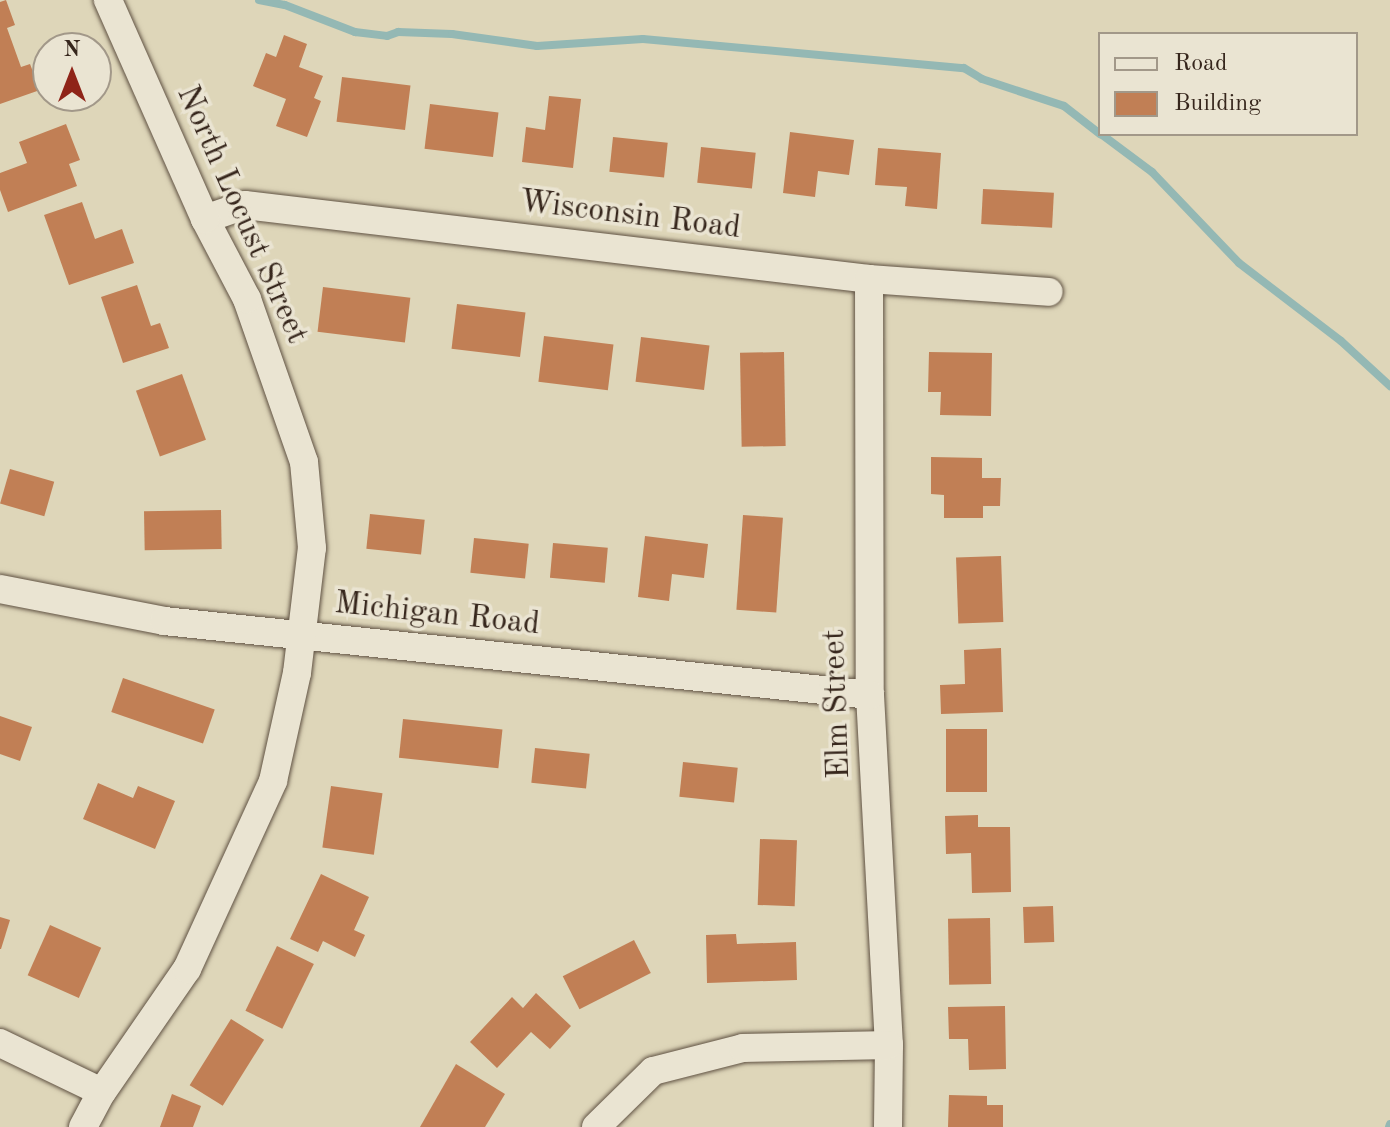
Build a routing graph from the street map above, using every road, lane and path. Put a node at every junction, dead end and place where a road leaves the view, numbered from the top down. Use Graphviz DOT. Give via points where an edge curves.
graph roads {
  1 [pos="108,0"];
  2 [pos="205,219"];
  3 [pos="869,279"];
  4 [pos="1049,292"];
  5 [pos="0,589"];
  6 [pos="301,634"];
  7 [pos="870,695"];
  8 [pos="0,1043"];
  9 [pos="889,1045"];
  10 [pos="102,1092"];
  11 [pos="83,1127"];
  12 [pos="596,1127"];
  13 [pos="888,1127"];
  1 -- 2 [label="street, North Locust Street"];
  2 -- 3 [label="street, Wisconsin Road" via="245,205"];
  2 -- 6 [label="street, North Locust Street" via="247,299 304,462 312,548"];
  3 -- 4 [label="street, Wisconsin Road"];
  3 -- 7 [label="street, Elm Street"];
  5 -- 6 [label="street, Michigan Road" via="139,617"];
  6 -- 7 [label="street, Michigan Road"];
  6 -- 10 [label="street, North Locust Street" via="282,750 254,826 187,969"];
  7 -- 9 [label="street, Elm Street"];
  8 -- 10 [label="street"];
  9 -- 12 [label="street" via="743,1048 653,1071"];
  9 -- 13 [label="street, Elm Street"];
  10 -- 11 [label="street, North Locust Street"];
}
